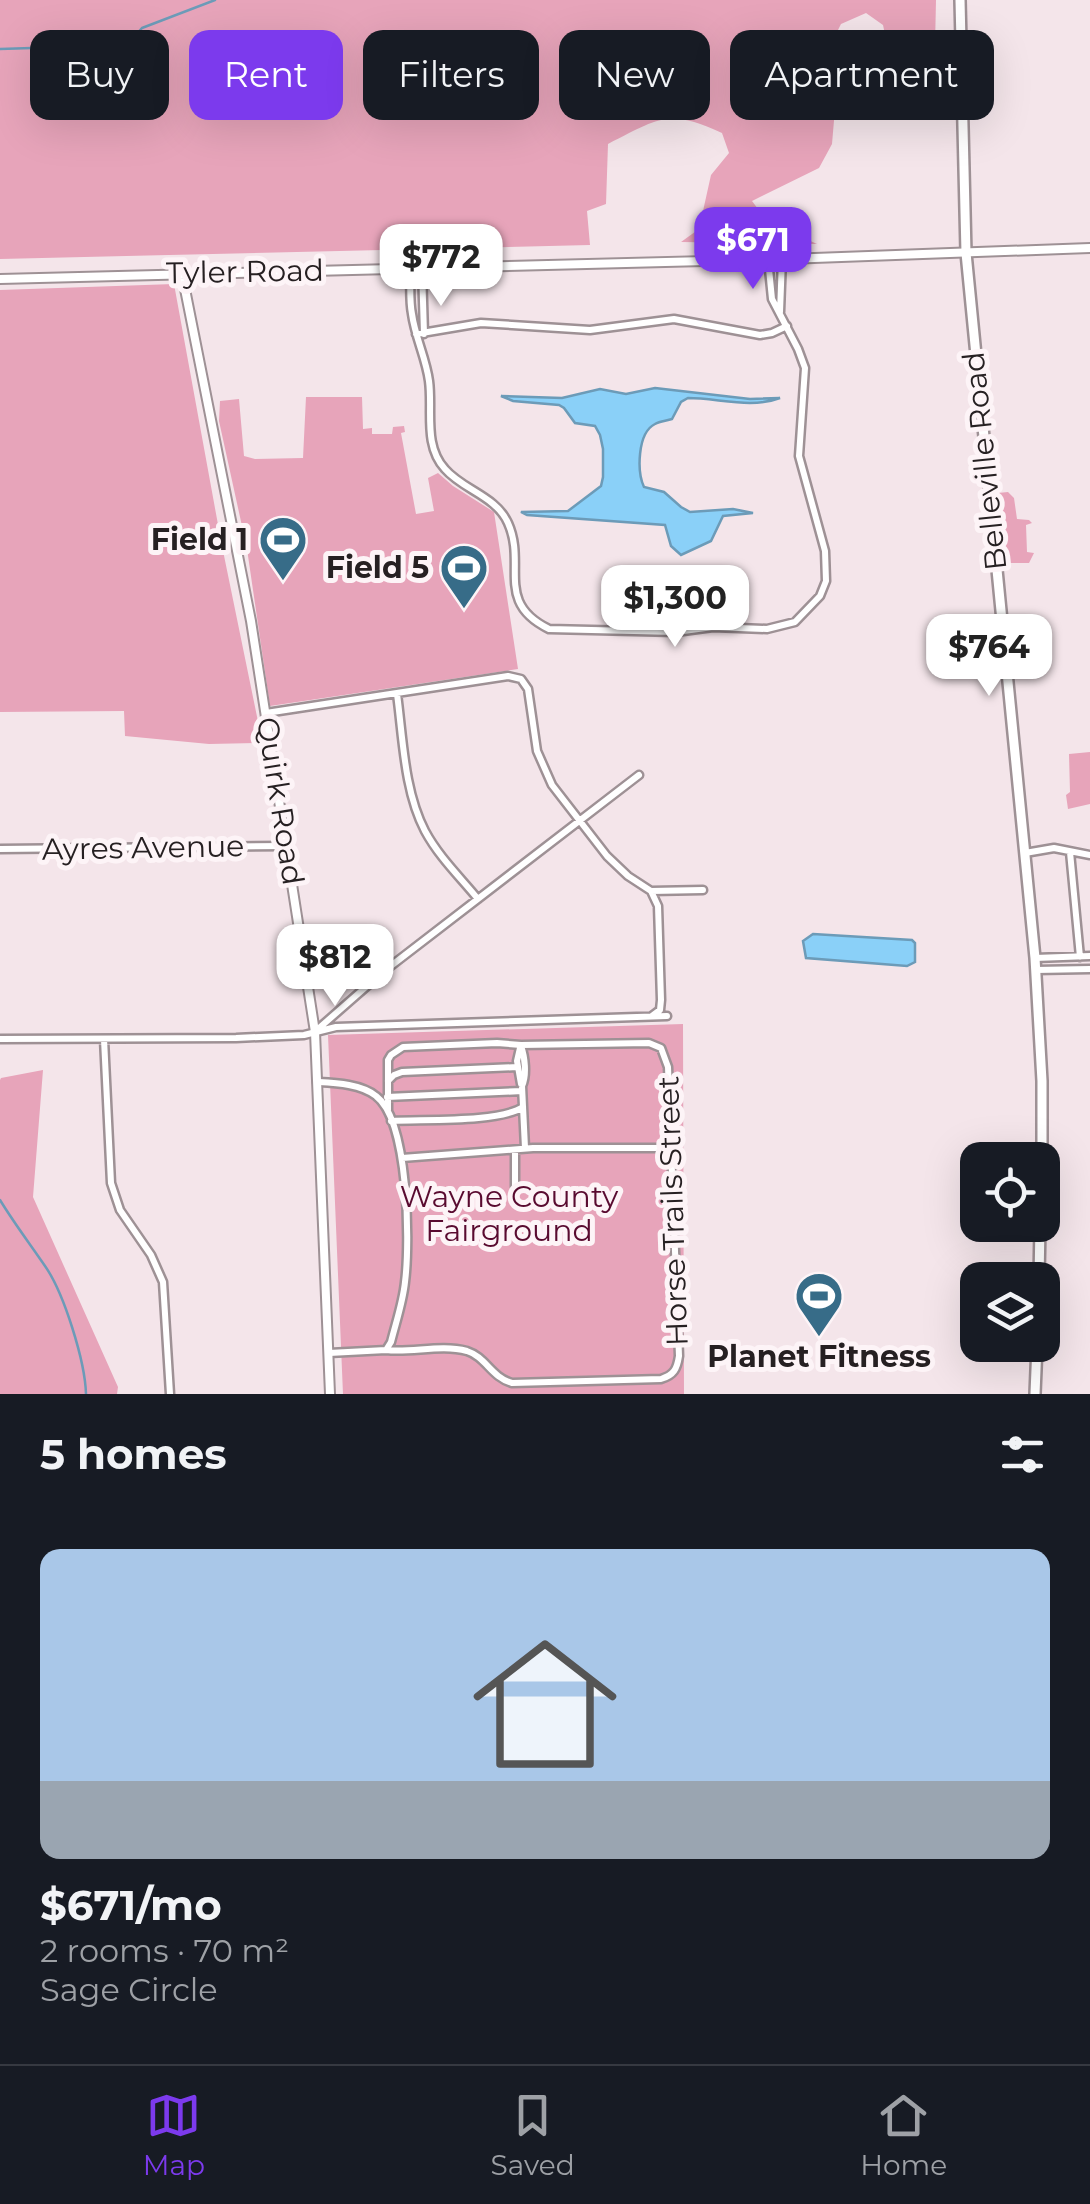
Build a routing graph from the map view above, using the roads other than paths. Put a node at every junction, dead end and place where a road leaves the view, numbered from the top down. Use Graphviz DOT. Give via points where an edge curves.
graph roads {
  1 [pos="960,0"];
  2 [pos="1090,248"];
  3 [pos="966,253"];
  4 [pos="768,259"];
  5 [pos="782,259"];
  6 [pos="410,268"];
  7 [pos="422,268"];
  8 [pos="182,274"];
  9 [pos="0,278"];
  10 [pos="780,313"];
  11 [pos="786,326"];
  12 [pos="420,333"];
  13 [pos="397,694"];
  14 [pos="266,713"];
  15 [pos="638,775"];
  16 [pos="578,821"];
  17 [pos="286,846"];
  18 [pos="0,849"];
  19 [pos="1070,852"];
  20 [pos="1024,854"];
  21 [pos="1090,855"];
  22 [pos="703,890"];
  23 [pos="651,891"];
  24 [pos="478,899"];
  25 [pos="1080,956"];
  26 [pos="1090,956"];
  27 [pos="1035,958"];
  28 [pos="1090,968"];
  29 [pos="1036,970"];
  30 [pos="667,1016"];
  31 [pos="649,1017"];
  32 [pos="315,1032"];
  33 [pos="0,1039"];
  34 [pos="104,1039"];
  35 [pos="521,1046"];
  36 [pos="517,1067"];
  37 [pos="317,1082"];
  38 [pos="388,1082"];
  39 [pos="522,1088"];
  40 [pos="388,1097"];
  41 [pos="523,1106"];
  42 [pos="388,1110"];
  43 [pos="392,1121"];
  44 [pos="1042,1142"];
  45 [pos="525,1148"];
  46 [pos="670,1148"];
  47 [pos="515,1150"];
  48 [pos="402,1158"];
  49 [pos="515,1186"];
  50 [pos="386,1350"];
  51 [pos="329,1353"];
  52 [pos="1036,1362"];
  53 [pos="170,1394"];
  54 [pos="330,1394"];
  55 [pos="1035,1394"];
  1 -- 3 [label="main road, Belleville Road"];
  2 -- 3 [label="street, Tyler Road"];
  3 -- 5 [label="street, Tyler Road"];
  3 -- 20 [label="main road, Belleville Road"];
  4 -- 5 [label="street, Tyler Road"];
  4 -- 7 [label="street, Tyler Road"];
  4 -- 10 [label="street"];
  5 -- 10 [label="street"];
  6 -- 7 [label="street, Tyler Road"];
  6 -- 8 [label="street, Tyler Road"];
  6 -- 12 [label="street" via="412,314"];
  7 -- 12 [label="street"];
  8 -- 9 [label="street, Tyler Road"];
  8 -- 14 [label="street, Quirk Road"];
  10 -- 11 [label="street"];
  11 -- 12 [label="street" via="751,335 674,319 590,330 481,323"];
  11 -- 12 [label="street" via="805,368 799,456 825,551 820,596 795,622 676,632 549,629 523,610 508,520 442,467 434,450"];
  13 -- 14 [label="street"];
  13 -- 16 [label="street" via="521,679 541,764"];
  13 -- 24 [label="street" via="422,825"];
  14 -- 17 [label="street, Quirk Road"];
  15 -- 16 [label="street"];
  16 -- 23 [label="street" via="612,862"];
  16 -- 24 [label="street"];
  17 -- 18 [label="street, Ayres Avenue"];
  17 -- 32 [label="street, Quirk Road"];
  19 -- 20 [label="street"];
  19 -- 21 [label="street"];
  19 -- 25 [label="street"];
  20 -- 27 [label="main road, Belleville Road"];
  22 -- 23 [label="street"];
  23 -- 31 [label="street" via="658,906 661,1000"];
  24 -- 32 [label="street"];
  25 -- 26 [label="street"];
  25 -- 27 [label="street"];
  27 -- 29 [label="main road, Belleville Road"];
  28 -- 29 [label="street"];
  29 -- 44 [label="main road, Belleville Road"];
  30 -- 31 [label="street"];
  31 -- 32 [label="street"];
  32 -- 34 [label="street"];
  32 -- 37 [label="street, Quirk Road"];
  33 -- 34 [label="street"];
  34 -- 53 [label="street" via="111,1184 162,1282"];
  35 -- 36 [label="street"];
  35 -- 38 [label="street" via="403,1047 388,1060"];
  35 -- 39 [label="street"];
  35 -- 46 [label="street, Horse Trails Street" via="662,1048"];
  36 -- 38 [label="street" via="402,1072"];
  36 -- 39 [label="street"];
  37 -- 42 [label="street" via="363,1089"];
  37 -- 51 [label="street, Quirk Road"];
  38 -- 40 [label="street"];
  39 -- 40 [label="street"];
  39 -- 41 [label="street"];
  40 -- 42 [label="street"];
  41 -- 43 [label="street" via="502,1115"];
  41 -- 45 [label="street"];
  42 -- 43 [label="street"];
  43 -- 48 [label="street"];
  45 -- 46 [label="street"];
  45 -- 47 [label="street"];
  46 -- 50 [label="street, Horse Trails Street" via="680,1356 669,1377 512,1383 494,1376 470,1352"];
  47 -- 48 [label="street"];
  47 -- 49 [label="street"];
  48 -- 50 [label="street" via="405,1286"];
  50 -- 51 [label="street"];
  51 -- 54 [label="street, Quirk Road"];
  52 -- 55 [label="main road"];
}
